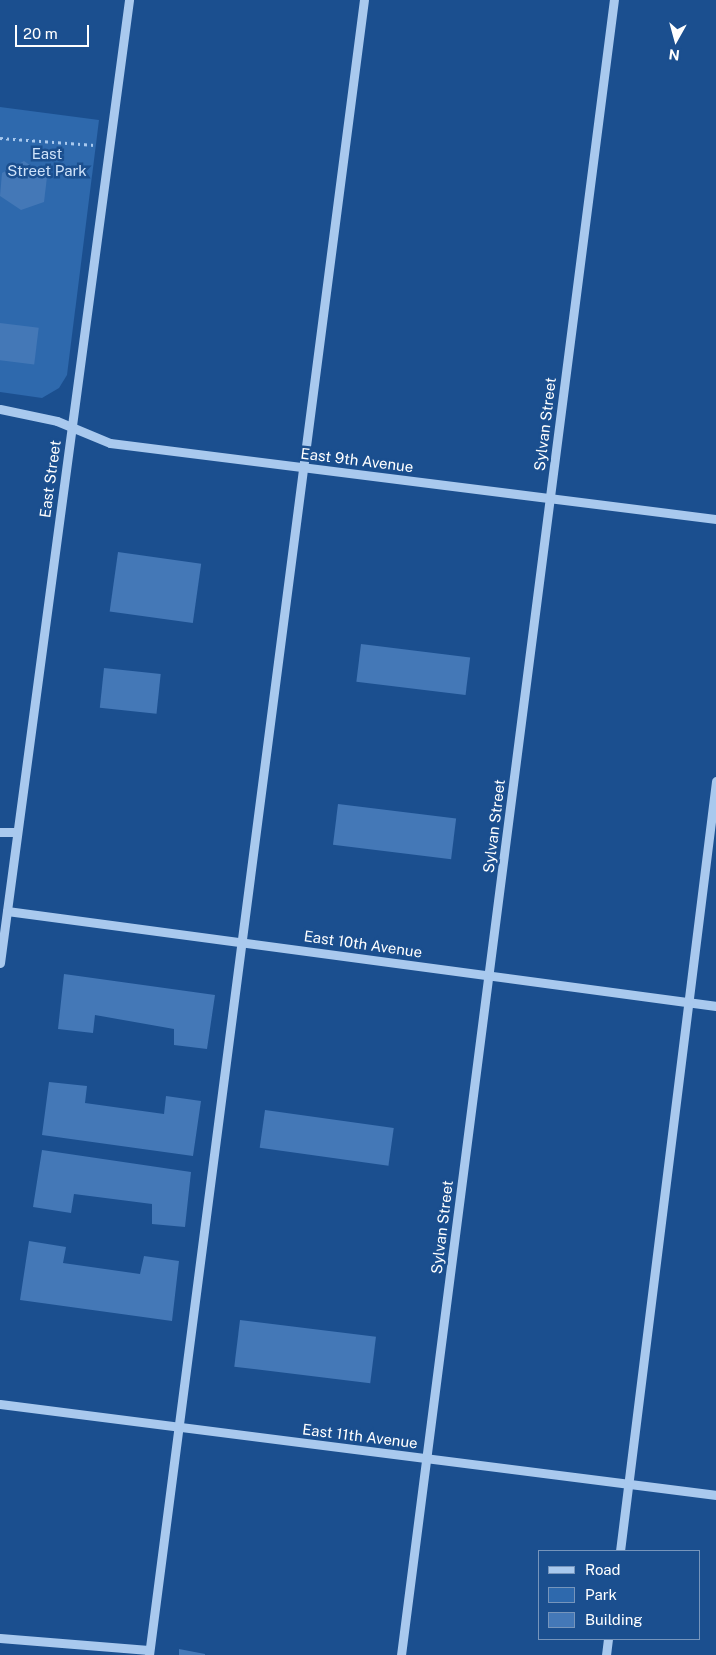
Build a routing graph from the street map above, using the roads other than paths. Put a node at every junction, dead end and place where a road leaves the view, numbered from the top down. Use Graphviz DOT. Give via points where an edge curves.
graph roads {
  1 [pos="129,0"];
  2 [pos="364,0"];
  3 [pos="614,0"];
  4 [pos="0,409"];
  5 [pos="71,428"];
  6 [pos="305,467"];
  7 [pos="549,498"];
  8 [pos="716,519"];
  9 [pos="716,781"];
  10 [pos="0,832"];
  11 [pos="17,832"];
  12 [pos="7,911"];
  13 [pos="240,941"];
  14 [pos="0,963"];
  15 [pos="489,977"];
  16 [pos="689,1003"];
  17 [pos="716,1006"];
  18 [pos="0,1404"];
  19 [pos="178,1426"];
  20 [pos="427,1459"];
  21 [pos="629,1484"];
  22 [pos="716,1495"];
  23 [pos="620,1550"];
  24 [pos="0,1638"];
  25 [pos="608,1640"];
  26 [pos="149,1652"];
  27 [pos="401,1655"];
  28 [pos="606,1655"];
  1 -- 5 [label="street, East Street"];
  2 -- 6 [label="street"];
  3 -- 7 [label="street, Sylvan Street"];
  4 -- 5 [label="street, East 9th Avenue" via="57,421"];
  5 -- 6 [label="street, East 9th Avenue" via="110,443"];
  5 -- 11 [label="street, East Street"];
  6 -- 7 [label="street, East 9th Avenue"];
  6 -- 13 [label="street"];
  7 -- 8 [label="street, East 9th Avenue"];
  7 -- 15 [label="street, Sylvan Street"];
  9 -- 16 [label="street"];
  10 -- 11 [label="street"];
  11 -- 12 [label="street, East Street"];
  12 -- 13 [label="street, East 10th Avenue"];
  12 -- 14 [label="street, East Street"];
  13 -- 15 [label="street, East 10th Avenue"];
  13 -- 19 [label="street"];
  15 -- 16 [label="street, East 10th Avenue"];
  15 -- 20 [label="street, Sylvan Street"];
  16 -- 17 [label="street, East 10th Avenue"];
  16 -- 21 [label="street"];
  18 -- 19 [label="street, East 11th Avenue"];
  19 -- 20 [label="street, East 11th Avenue"];
  19 -- 26 [label="street"];
  20 -- 21 [label="street, East 11th Avenue"];
  20 -- 27 [label="street, Sylvan Street"];
  21 -- 22 [label="street, East 11th Avenue"];
  21 -- 23 [label="street"];
  24 -- 26 [label="street"];
  25 -- 28 [label="street"];
}
